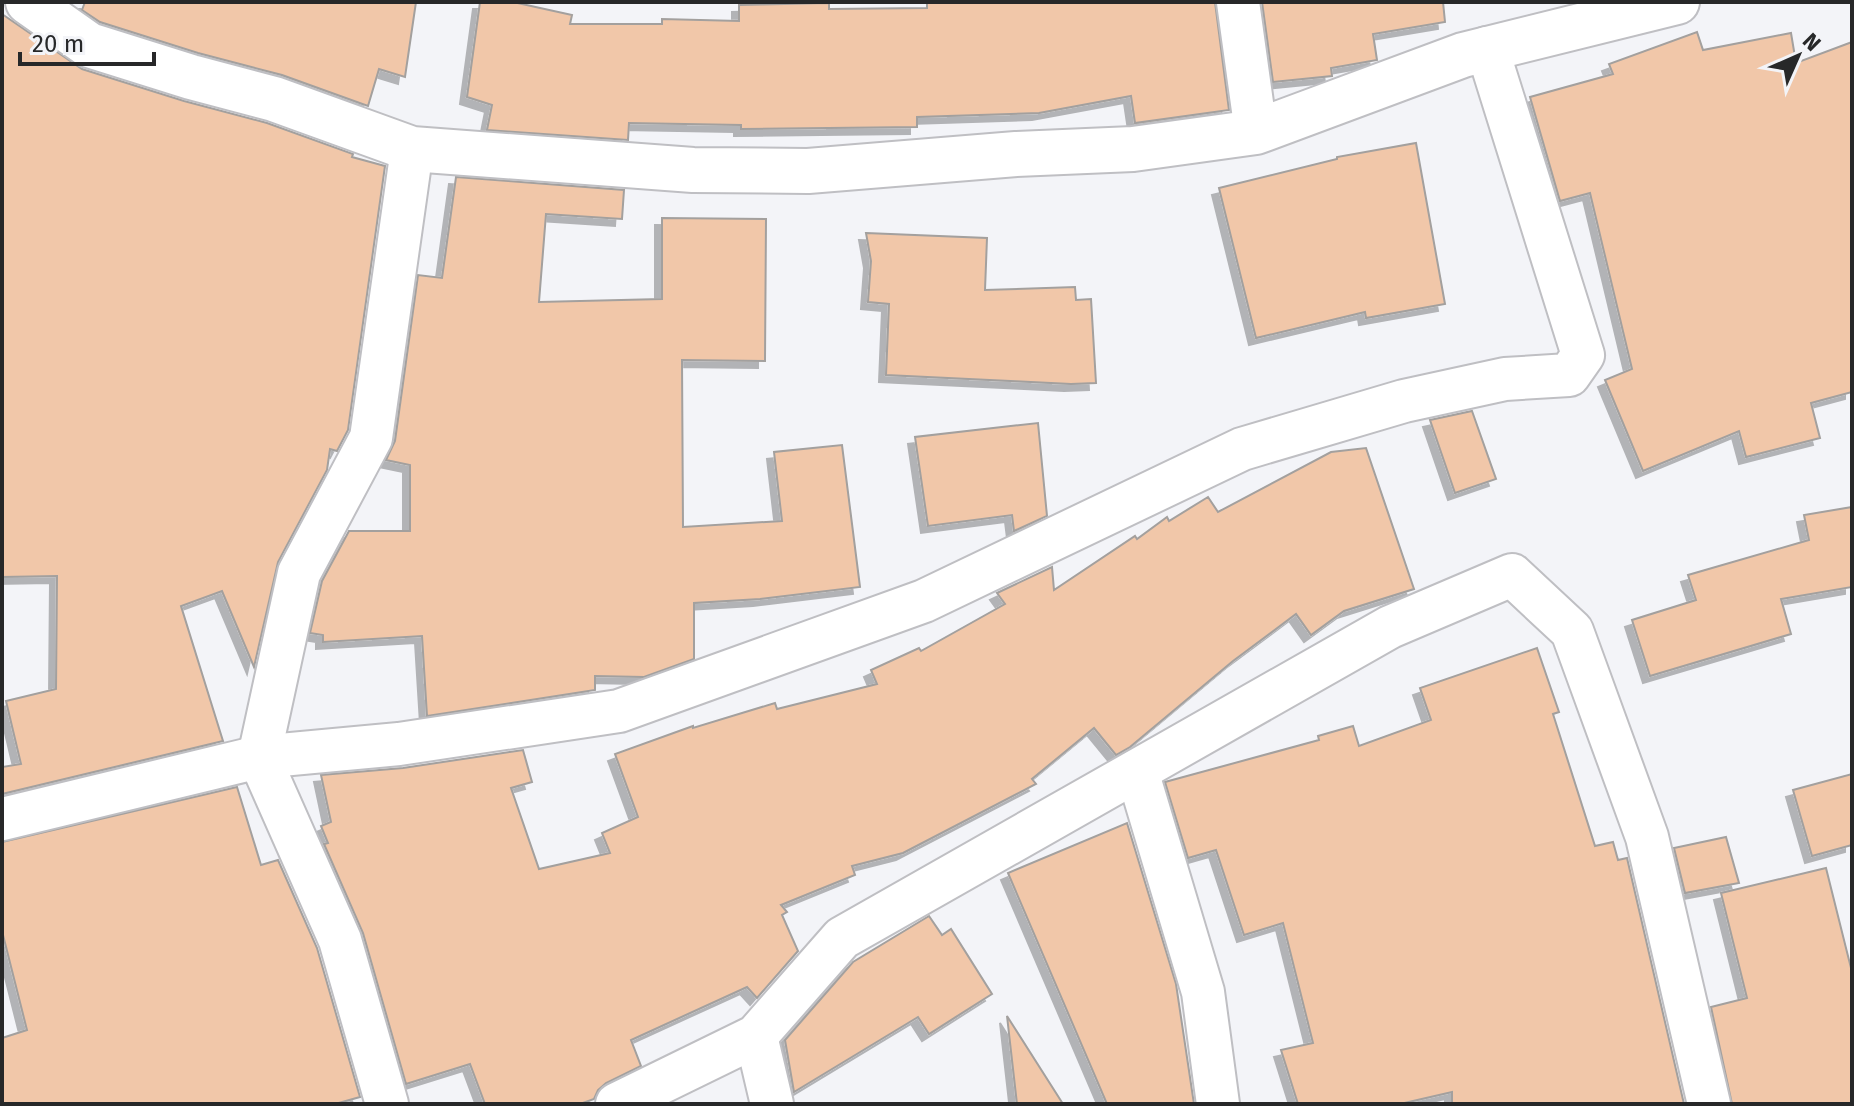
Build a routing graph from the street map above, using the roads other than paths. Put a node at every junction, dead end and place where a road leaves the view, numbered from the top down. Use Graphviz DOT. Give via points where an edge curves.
graph roads {
  1 [pos="28,2"];
  2 [pos="1238,2"];
  3 [pos="1677,2"];
  4 [pos="1487,48"];
  5 [pos="1256,132"];
  6 [pos="412,149"];
  7 [pos="259,757"];
  8 [pos="1137,771"];
  9 [pos="2,819"];
  10 [pos="756,1036"];
  11 [pos="387,1104"];
  12 [pos="617,1104"];
  13 [pos="772,1104"];
  14 [pos="1218,1104"];
  15 [pos="1709,1104"];
  1 -- 6 [label="street" via="89,45 274,99"];
  2 -- 5 [label="street"];
  3 -- 4 [label="street"];
  4 -- 5 [label="street"];
  4 -- 7 [label="street" via="1583,355 1569,375 1505,379 1404,401 1242,449 924,601 619,711 399,744"];
  5 -- 6 [label="street" via="1133,149 808,171 693,170"];
  6 -- 7 [label="street" via="371,438 299,573"];
  7 -- 9 [label="street"];
  7 -- 11 [label="street" via="340,940"];
  8 -- 10 [label="street" via="842,938"];
  8 -- 14 [label="street" via="1203,992"];
  8 -- 15 [label="street" via="1390,627 1512,575 1572,631 1647,837"];
  10 -- 12 [label="street"];
  10 -- 13 [label="street"];
}
